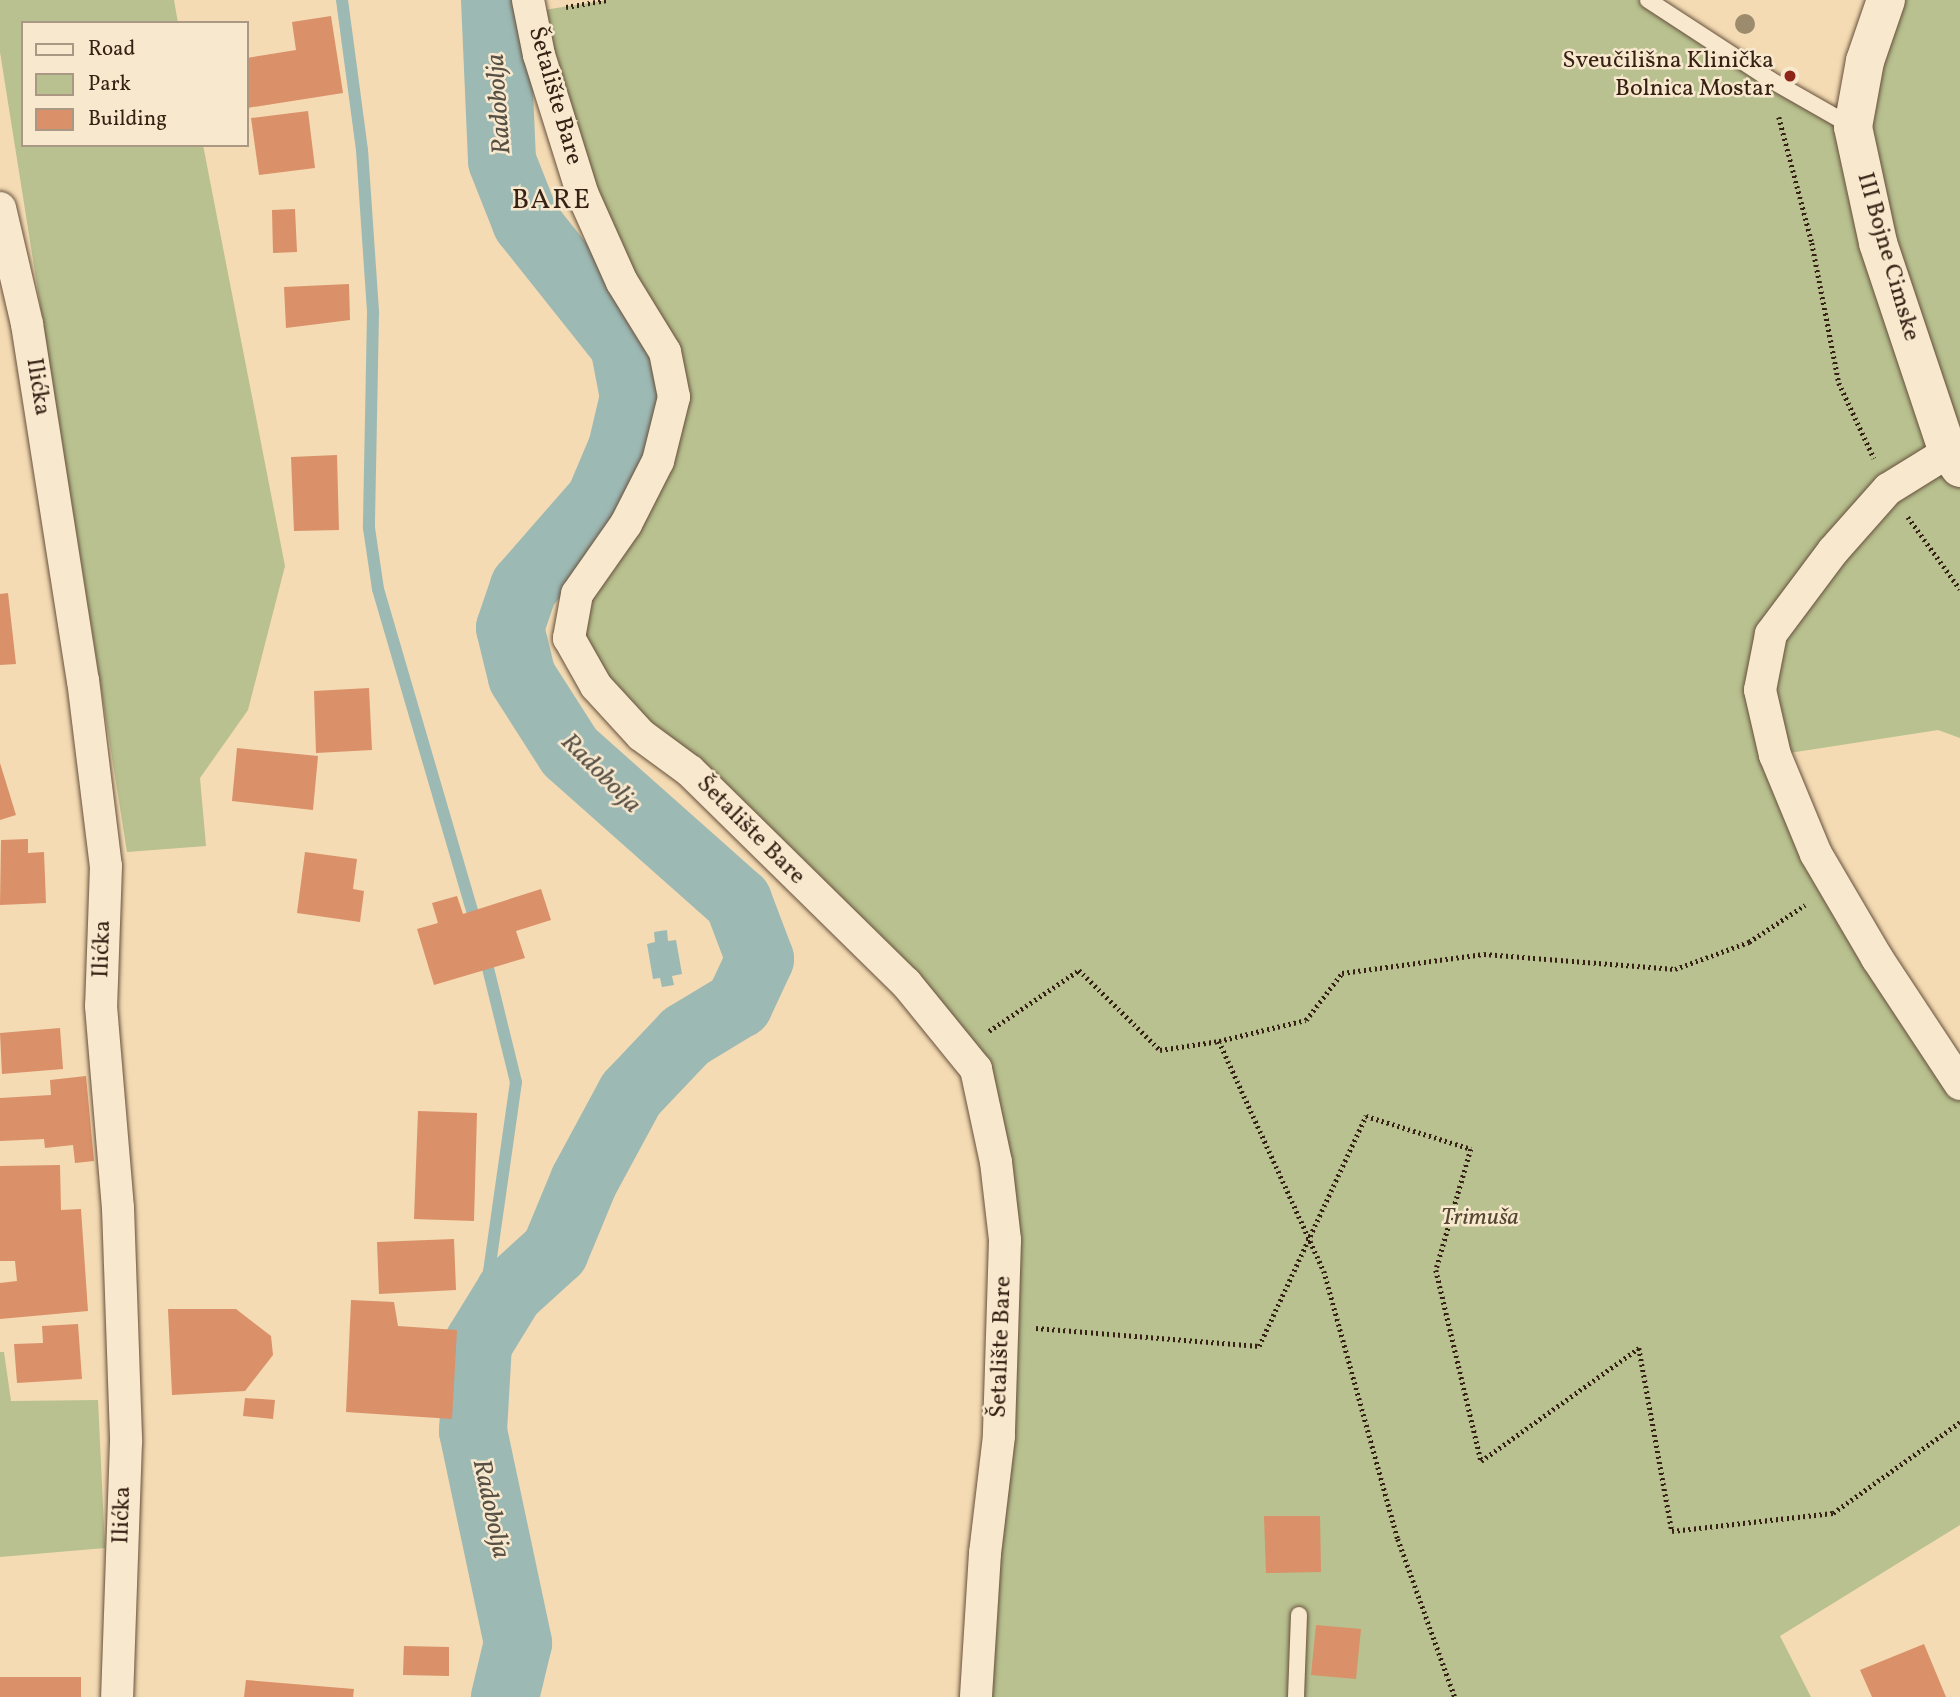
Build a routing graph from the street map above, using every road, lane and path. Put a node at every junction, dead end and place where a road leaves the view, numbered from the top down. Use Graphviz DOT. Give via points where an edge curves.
graph roads {
  1 [pos="608,0"];
  2 [pos="1648,0"];
  3 [pos="1886,0"];
  4 [pos="529,6"];
  5 [pos="1769,79"];
  6 [pos="1853,127"];
  7 [pos="0,208"];
  8 [pos="1954,460"];
  9 [pos="1888,489"];
  10 [pos="1960,589"];
  11 [pos="1833,884"];
  12 [pos="1219,1041"];
  13 [pos="956,1045"];
  14 [pos="1960,1084"];
  15 [pos="1307,1236"];
  16 [pos="1002,1325"];
  17 [pos="1960,1422"];
  18 [pos="1299,1615"];
  19 [pos="117,1697"];
  20 [pos="976,1697"];
  21 [pos="1296,1697"];
  22 [pos="1455,1697"];
  1 -- 4 [label="path"];
  2 -- 5 [label="lane"];
  3 -- 6 [label="street, III Bojne Cimske" via="1865,61"];
  4 -- 13 [label="street, Šetalište Bare" via="539,55 583,195 622,282 665,352 674,397 658,461 626,524 577,593 569,638 596,687 641,735 690,771 906,984"];
  5 -- 6 [label="lane"];
  5 -- 9 [label="path" via="1812,243 1839,383"];
  6 -- 8 [label="street, III Bojne Cimske" via="1878,243"];
  7 -- 19 [label="street, Ilićka" via="27,324 106,866 101,1006 118,1208 125,1442"];
  8 -- 9 [label="street"];
  9 -- 10 [label="path"];
  9 -- 11 [label="street" via="1833,551 1771,634 1760,690 1775,755"];
  11 -- 12 [label="path" via="1749,942 1675,969 1484,954 1420,960 1342,973 1306,1020"];
  11 -- 14 [label="street"];
  12 -- 13 [label="path" via="1160,1050 1079,970 1000,1026"];
  12 -- 15 [label="path"];
  13 -- 16 [label="street, Šetalište Bare" via="976,1069 996,1162 1005,1240"];
  15 -- 16 [label="path" via="1259,1346"];
  15 -- 17 [label="path" via="1366,1116 1471,1149 1436,1270 1481,1461 1639,1348 1672,1531 1833,1513"];
  15 -- 22 [label="path" via="1324,1271 1398,1539"];
  16 -- 20 [label="street, Šetalište Bare" via="999,1436 985,1553"];
  18 -- 21 [label="lane"];
}
